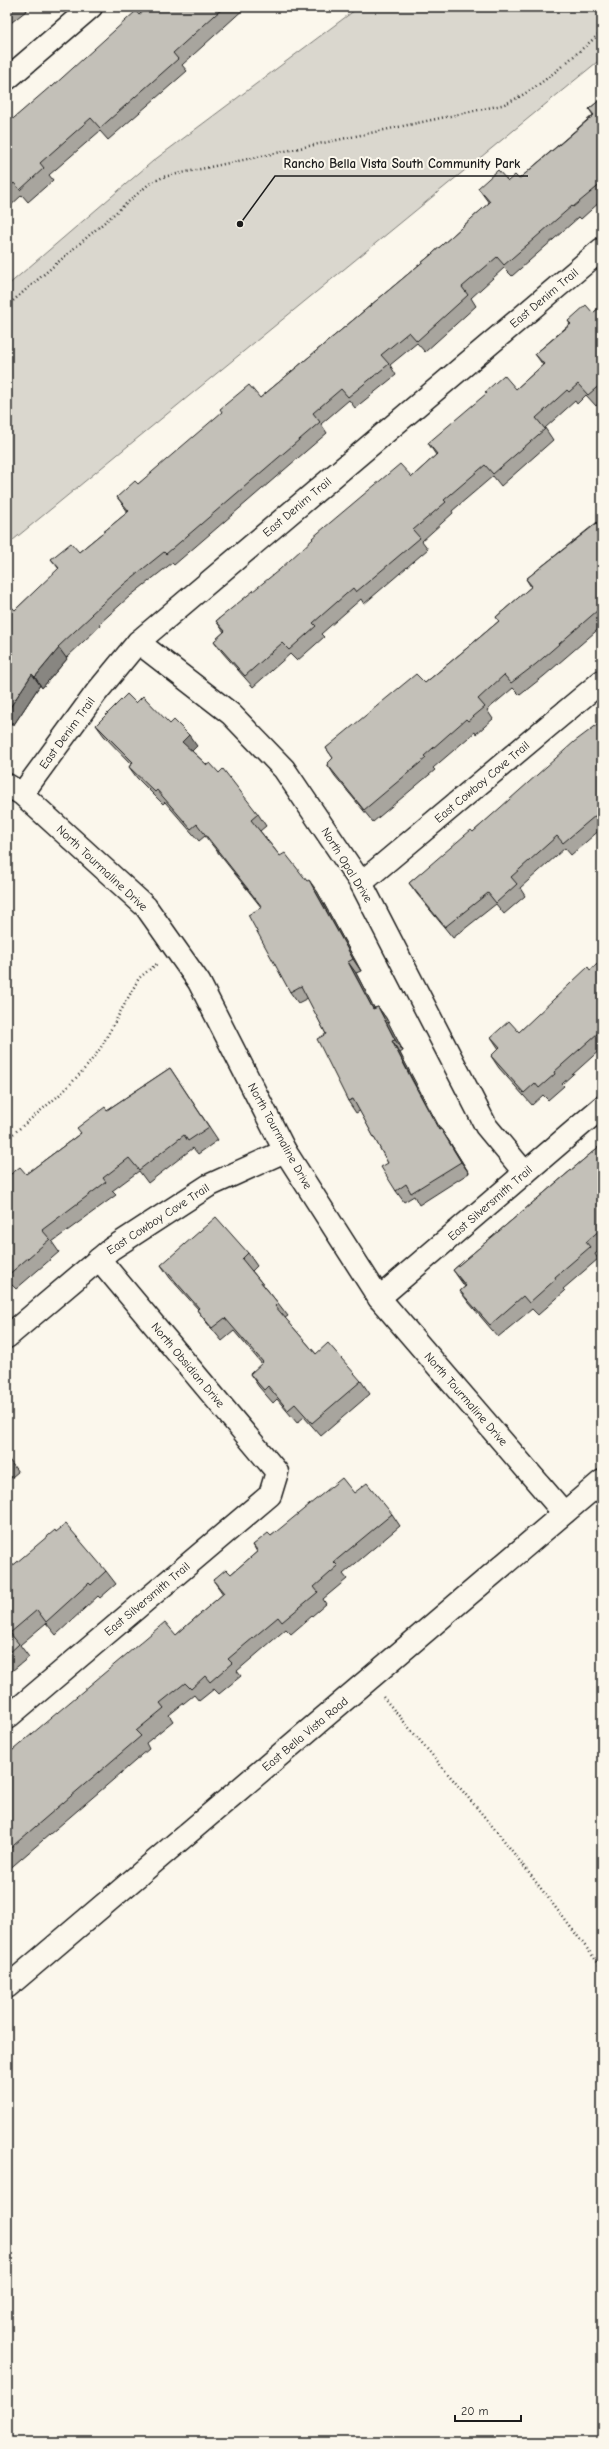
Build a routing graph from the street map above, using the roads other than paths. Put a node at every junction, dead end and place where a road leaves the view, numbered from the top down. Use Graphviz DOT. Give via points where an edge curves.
graph roads {
  1 [pos="91,7"];
  2 [pos="7,78"];
  3 [pos="602,248"];
  4 [pos="138,642"];
  5 [pos="602,681"];
  6 [pos="14,790"];
  7 [pos="361,884"];
  8 [pos="602,1107"];
  9 [pos="285,1150"];
  10 [pos="525,1173"];
  11 [pos="99,1259"];
  12 [pos="379,1298"];
  13 [pos="7,1337"];
  14 [pos="277,1472"];
  15 [pos="602,1481"];
  16 [pos="564,1513"];
  17 [pos="7,1718"];
  18 [pos="7,1987"];
  1 -- 2 [label="street"];
  3 -- 4 [label="street, East Denim Trail"];
  4 -- 6 [label="street, East Denim Trail"];
  4 -- 7 [label="street, North Opal Drive" via="231,714 284,769"];
  5 -- 7 [label="street, East Cowboy Cove Trail"];
  6 -- 9 [label="street, North Tourmaline Drive" via="146,907 199,982"];
  7 -- 10 [label="street, North Opal Drive" via="486,1126"];
  8 -- 10 [label="street, East Silversmith Trail"];
  9 -- 11 [label="street, East Cowboy Cove Trail" via="208,1186 111,1248"];
  9 -- 12 [label="street, North Tourmaline Drive"];
  10 -- 12 [label="street, East Silversmith Trail"];
  11 -- 13 [label="street, East Cowboy Cove Trail"];
  11 -- 14 [label="street, North Obsidian Drive"];
  12 -- 16 [label="street, North Tourmaline Drive"];
  14 -- 17 [label="street, East Silversmith Trail" via="270,1495"];
  15 -- 16 [label="street, East Bella Vista Road"];
  16 -- 18 [label="street, East Bella Vista Road"];
}
